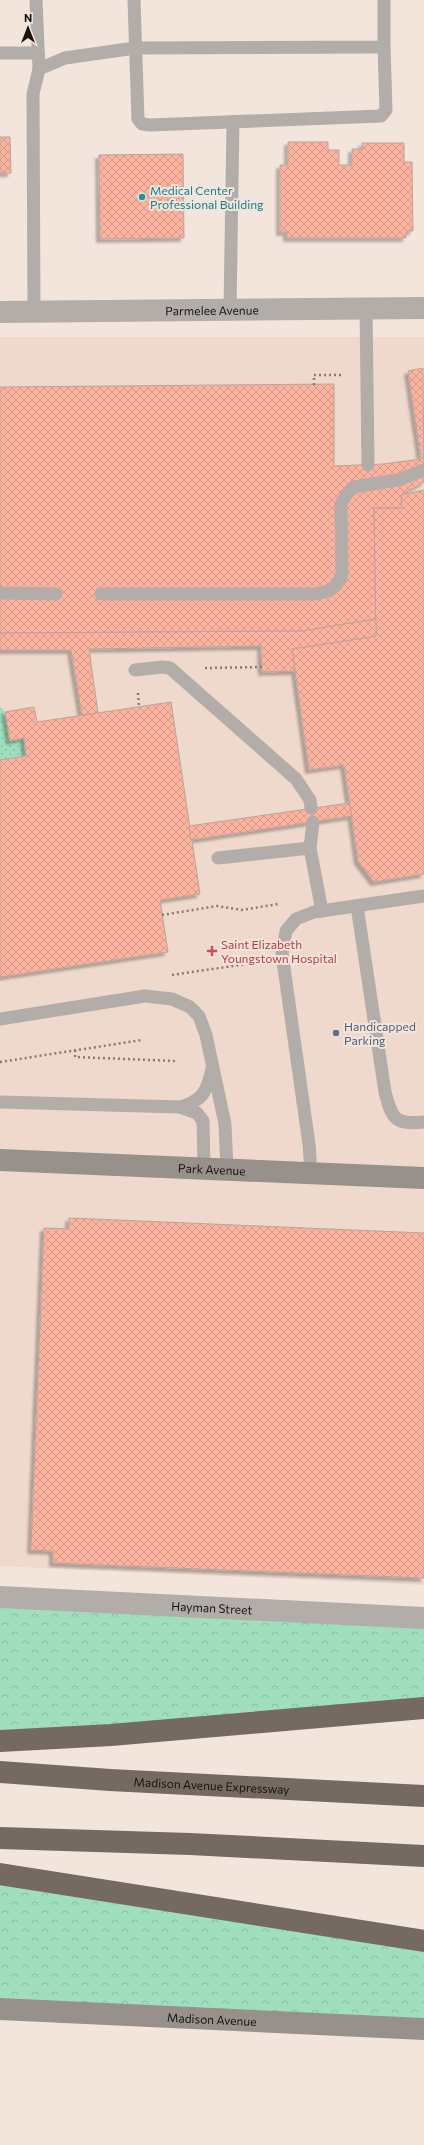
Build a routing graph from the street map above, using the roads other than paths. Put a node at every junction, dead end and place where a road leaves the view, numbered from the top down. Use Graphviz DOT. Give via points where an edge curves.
graph roads {
  1 [pos="36,0"];
  2 [pos="134,0"];
  3 [pos="384,0"];
  4 [pos="384,47"];
  5 [pos="135,48"];
  6 [pos="0,53"];
  7 [pos="38,53"];
  8 [pos="39,69"];
  9 [pos="233,122"];
  10 [pos="366,308"];
  11 [pos="424,308"];
  12 [pos="230,310"];
  13 [pos="0,312"];
  14 [pos="34,312"];
  15 [pos="368,465"];
  16 [pos="424,470"];
  17 [pos="0,592"];
  18 [pos="56,594"];
  19 [pos="101,594"];
  20 [pos="135,670"];
  21 [pos="311,808"];
  22 [pos="313,822"];
  23 [pos="310,848"];
  24 [pos="218,858"];
  25 [pos="424,896"];
  26 [pos="357,906"];
  27 [pos="322,911"];
  28 [pos="0,1019"];
  29 [pos="212,1066"];
  30 [pos="0,1102"];
  31 [pos="180,1107"];
  32 [pos="424,1122"];
  33 [pos="0,1160"];
  34 [pos="204,1168"];
  35 [pos="227,1169"];
  36 [pos="311,1173"];
  37 [pos="424,1178"];
  38 [pos="0,1597"];
  39 [pos="424,1618"];
  40 [pos="424,1708"];
  41 [pos="0,1741"];
  42 [pos="0,1772"];
  43 [pos="424,1796"];
  44 [pos="0,1838"];
  45 [pos="424,1856"];
  46 [pos="0,1874"];
  47 [pos="424,1941"];
  48 [pos="0,2009"];
  49 [pos="424,2028"];
  1 -- 7 [label="lane"];
  2 -- 5 [label="lane"];
  3 -- 4 [label="lane"];
  4 -- 5 [label="lane"];
  4 -- 9 [label="lane" via="386,110 381,116"];
  5 -- 8 [label="lane" via="65,58"];
  5 -- 9 [label="lane" via="138,119 142,124"];
  6 -- 7 [label="lane"];
  7 -- 8 [label="lane"];
  8 -- 14 [label="lane" via="33,94"];
  9 -- 12 [label="lane"];
  10 -- 11 [label="street, Parmelee Avenue"];
  10 -- 12 [label="street, Parmelee Avenue"];
  10 -- 15 [label="lane"];
  12 -- 14 [label="street, Parmelee Avenue"];
  13 -- 14 [label="street, Parmelee Avenue"];
  16 -- 19 [label="lane" via="398,480 354,487 341,504 342,573 335,588 326,592"];
  17 -- 18 [label="lane"];
  20 -- 21 [label="lane" via="170,668 296,779 310,800"];
  22 -- 23 [label="lane"];
  23 -- 24 [label="lane"];
  23 -- 27 [label="lane"];
  25 -- 26 [label="lane"];
  26 -- 27 [label="lane"];
  26 -- 32 [label="lane" via="390,1114 400,1121 411,1124"];
  27 -- 36 [label="lane" via="296,919 286,931 282,954"];
  28 -- 29 [label="lane" via="145,996 172,998 199,1016"];
  29 -- 31 [label="lane" via="202,1096 193,1104"];
  29 -- 35 [label="lane" via="225,1124"];
  30 -- 31 [label="lane"];
  31 -- 34 [label="lane" via="197,1113 203,1121"];
  33 -- 34 [label="street, Park Avenue"];
  34 -- 35 [label="street, Park Avenue"];
  35 -- 36 [label="street, Park Avenue"];
  36 -- 37 [label="street, Park Avenue"];
  38 -- 39 [label="street, Hayman Street"];
  40 -- 41 [label="highway" via="118,1734"];
  42 -- 43 [label="highway, Madison Avenue Expressway"];
  44 -- 45 [label="highway"];
  46 -- 47 [label="highway"];
  48 -- 49 [label="street, Madison Avenue"];
}
